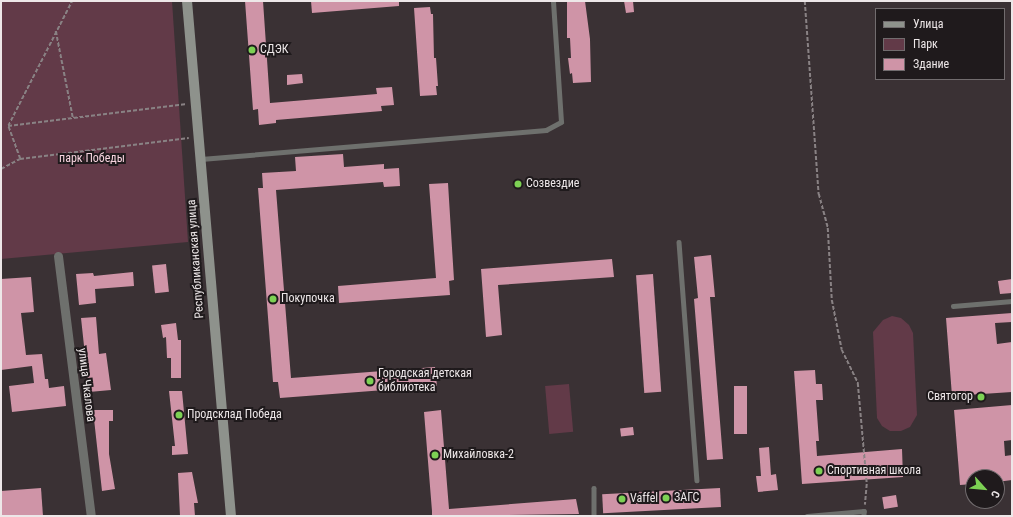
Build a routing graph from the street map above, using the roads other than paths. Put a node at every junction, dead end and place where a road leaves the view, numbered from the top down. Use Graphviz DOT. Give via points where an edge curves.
graph roads {
  1 [pos="188,1"];
  2 [pos="553,1"];
  3 [pos="201,159"];
  4 [pos="679,242"];
  5 [pos="58,256"];
  6 [pos="1012,301"];
  7 [pos="953,306"];
  8 [pos="697,480"];
  9 [pos="594,488"];
  10 [pos="864,514"];
  11 [pos="91,516"];
  12 [pos="231,516"];
  13 [pos="594,516"];
  14 [pos="806,516"];
  1 -- 3 [label="street, Республиканская улица"];
  2 -- 3 [label="lane" via="561,122 546,130"];
  3 -- 12 [label="street, Республиканская улица"];
  4 -- 8 [label="lane"];
  5 -- 11 [label="street, улица Чкалова"];
  6 -- 7 [label="lane"];
  9 -- 13 [label="lane"];
  10 -- 14 [label="lane"];
}
